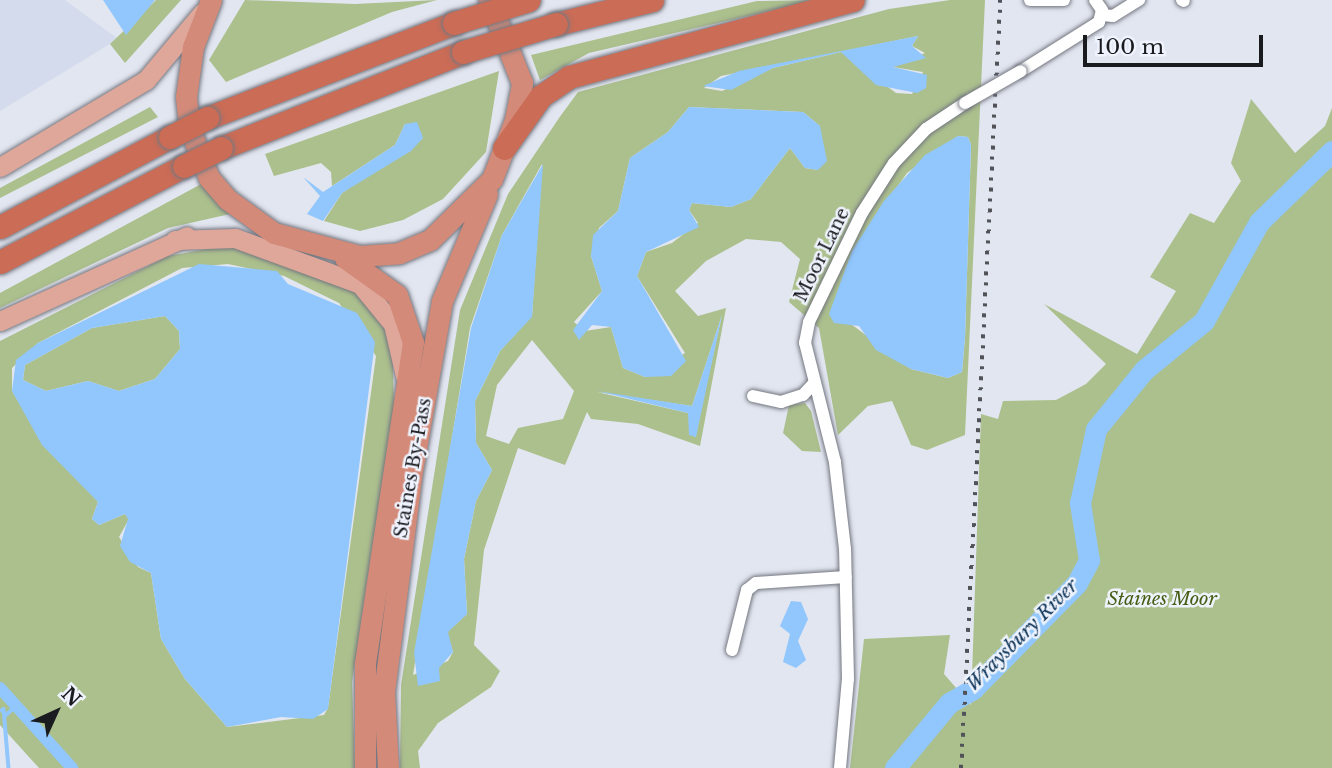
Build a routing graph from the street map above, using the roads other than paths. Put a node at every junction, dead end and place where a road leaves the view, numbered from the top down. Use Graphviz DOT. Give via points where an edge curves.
graph roads {
  1 [pos="489,0"];
  2 [pos="529,0"];
  3 [pos="652,0"];
  4 [pos="853,0"];
  5 [pos="1030,0"];
  6 [pos="1064,0"];
  7 [pos="1095,0"];
  8 [pos="1139,0"];
  9 [pos="208,4"];
  10 [pos="1102,15"];
  11 [pos="504,148"];
  12 [pos="0,167"];
  13 [pos="492,179"];
  14 [pos="0,227"];
  15 [pos="274,233"];
  16 [pos="175,240"];
  17 [pos="334,253"];
  18 [pos="0,262"];
  19 [pos="0,321"];
  20 [pos="407,383"];
  21 [pos="814,383"];
  22 [pos="753,396"];
  23 [pos="846,577"];
  24 [pos="732,650"];
  25 [pos="365,768"];
  26 [pos="388,768"];
  27 [pos="840,768"];
  1 -- 11 [label="highway, Staines By-Pass" via="522,83"];
  2 -- 14 [label="highway, bridge" via="454,23 207,118"];
  3 -- 18 [label="highway, bridge" via="463,52 221,148"];
  4 -- 11 [label="highway" via="569,77 541,96"];
  5 -- 6 [label="street"];
  7 -- 10 [label="street"];
  8 -- 10 [label="street" via="1113,16"];
  9 -- 12 [label="main road" via="146,80"];
  9 -- 15 [label="highway" via="187,77 193,142 218,190"];
  10 -- 21 [label="street, Moor Lane, bridge" via="1094,27 926,129 862,213 809,322 805,343"];
  11 -- 13 [label="highway, Staines By-Pass"];
  13 -- 17 [label="highway" via="452,225 418,247 377,256"];
  13 -- 26 [label="highway, Staines By-Pass" via="442,301 412,471 384,692"];
  15 -- 16 [label="main road" via="231,225"];
  15 -- 17 [label="highway"];
  16 -- 19 [label="main road"];
  16 -- 20 [label="main road" via="235,238 360,284 393,324"];
  17 -- 20 [label="highway, Staines By-Pass" via="380,278 402,304 413,342"];
  20 -- 25 [label="highway, Staines By-Pass" via="365,665"];
  21 -- 22 [label="street" via="803,395 781,402"];
  21 -- 23 [label="street, Moor Lane" via="841,500"];
  23 -- 24 [label="street" via="756,583 747,590"];
  23 -- 27 [label="street, Moor Lane" via="848,679"];
}
